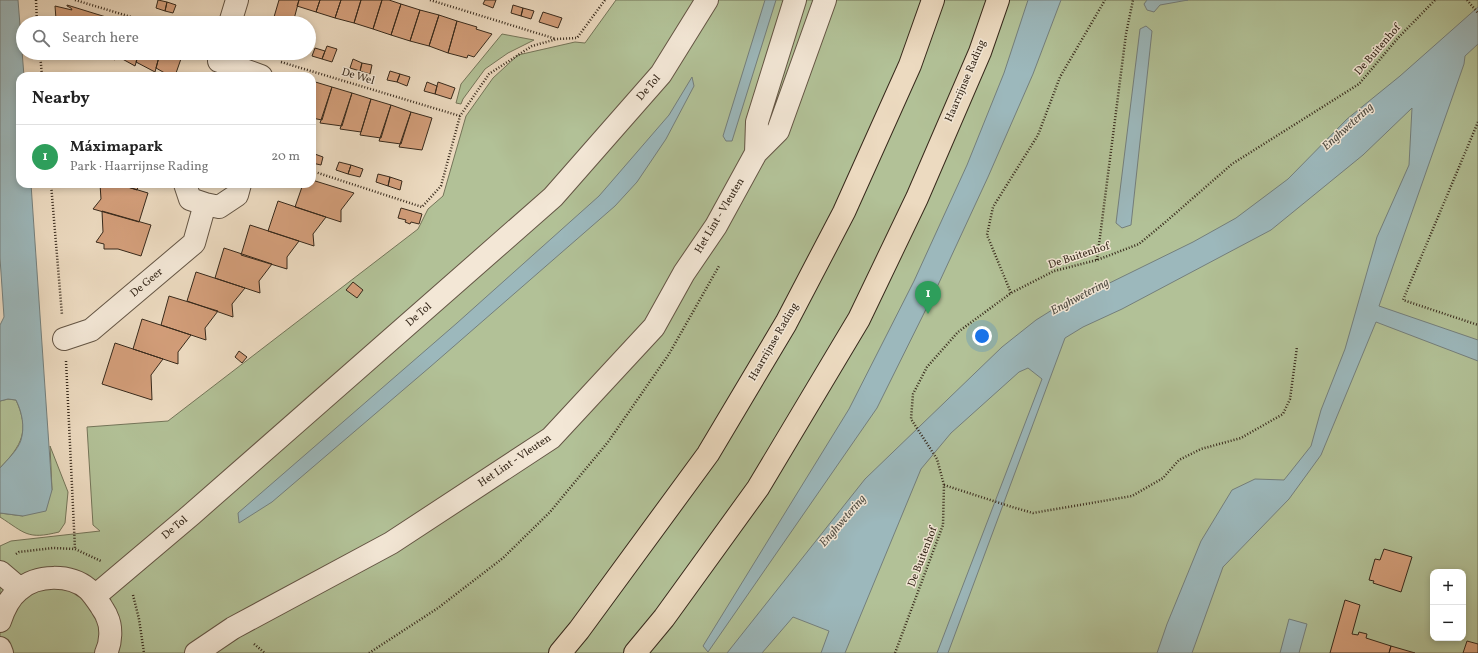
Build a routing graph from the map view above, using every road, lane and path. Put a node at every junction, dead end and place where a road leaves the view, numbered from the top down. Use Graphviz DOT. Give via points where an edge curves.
graph roads {
  1 [pos="36,0"];
  2 [pos="75,0"];
  3 [pos="238,0"];
  4 [pos="430,0"];
  5 [pos="605,0"];
  6 [pos="707,0"];
  7 [pos="794,0"];
  8 [pos="825,0"];
  9 [pos="933,0"];
  10 [pos="998,0"];
  11 [pos="1105,0"];
  12 [pos="1133,0"];
  13 [pos="1435,0"];
  14 [pos="1468,1"];
  15 [pos="1478,12"];
  16 [pos="37,16"];
  17 [pos="128,16"];
  18 [pos="232,16"];
  19 [pos="557,39"];
  20 [pos="41,60"];
  21 [pos="281,62"];
  22 [pos="218,63"];
  23 [pos="42,72"];
  24 [pos="248,72"];
  25 [pos="314,72"];
  26 [pos="316,73"];
  27 [pos="460,116"];
  28 [pos="1478,122"];
  29 [pos="756,153"];
  30 [pos="316,173"];
  31 [pos="51,188"];
  32 [pos="186,188"];
  33 [pos="239,188"];
  34 [pos="205,204"];
  35 [pos="1097,260"];
  36 [pos="1011,293"];
  37 [pos="1478,325"];
  38 [pos="64,339"];
  39 [pos="1297,347"];
  40 [pos="944,485"];
  41 [pos="6,564"];
  42 [pos="20,589"];
  43 [pos="95,596"];
  44 [pos="0,621"];
  45 [pos="0,648"];
  46 [pos="2,653"];
  47 [pos="106,653"];
  48 [pos="196,653"];
  49 [pos="560,653"];
  50 [pos="636,653"];
  51 [pos="895,653"];
  1 -- 16 [label="path"];
  2 -- 17 [label="path"];
  3 -- 18 [label="street"];
  4 -- 19 [label="path"];
  5 -- 19 [label="path" via="577,38"];
  6 -- 43 [label="street, De Tol" via="661,74 553,197 198,509"];
  7 -- 29 [label="street, Het Lint - Vleuten" via="757,122"];
  8 -- 29 [label="street, Het Lint - Vleuten" via="778,131"];
  9 -- 49 [label="main road, Haarrijnse Rading" via="910,66 844,212 786,323 708,454"];
  10 -- 50 [label="main road, Haarrijnse Rading" via="980,52 917,198 858,319 758,488"];
  11 -- 36 [label="path" via="1060,77 1038,135 992,207 986,234"];
  12 -- 35 [label="path" via="1126,34"];
  13 -- 35 [label="path, De Buitenhof" via="1359,84 1232,164 1139,244"];
  14 -- 15 [label="path"];
  19 -- 27 [label="path" via="532,46 490,74"];
  20 -- 23 [label="path"];
  21 -- 25 [label="path, De Wel"];
  22 -- 24 [label="street"];
  26 -- 27 [label="path, De Wel"];
  27 -- 30 [label="path" via="441,186 422,207"];
  28 -- 37 [label="path" via="1403,300"];
  29 -- 48 [label="street, Het Lint - Vleuten" via="716,226 684,273 654,327 552,438 391,543 240,624"];
  31 -- 38 [label="path"];
  32 -- 34 [label="street" via="190,198"];
  33 -- 34 [label="street" via="237,195 219,207"];
  34 -- 38 [label="street, De Geer" via="194,243 91,330"];
  35 -- 36 [label="path, De Buitenhof" via="1054,271"];
  36 -- 40 [label="path, De Buitenhof" via="958,332 927,367 913,394 911,419 937,459"];
  38 -- 41 [label="path" via="75,549 53,548 19,552"];
  39 -- 40 [label="path" via="1290,399 1283,414 1241,438 1201,449 1179,460 1163,478 1132,496 1033,513"];
  40 -- 51 [label="path, De Buitenhof" via="943,525"];
  41 -- 42 [label="street"];
  42 -- 43 [label="street" via="36,581 53,577 71,580 87,588"];
  42 -- 44 [label="street" via="6,605"];
  43 -- 47 [label="street" via="108,617 110,634"];
  45 -- 46 [label="street"];
}
